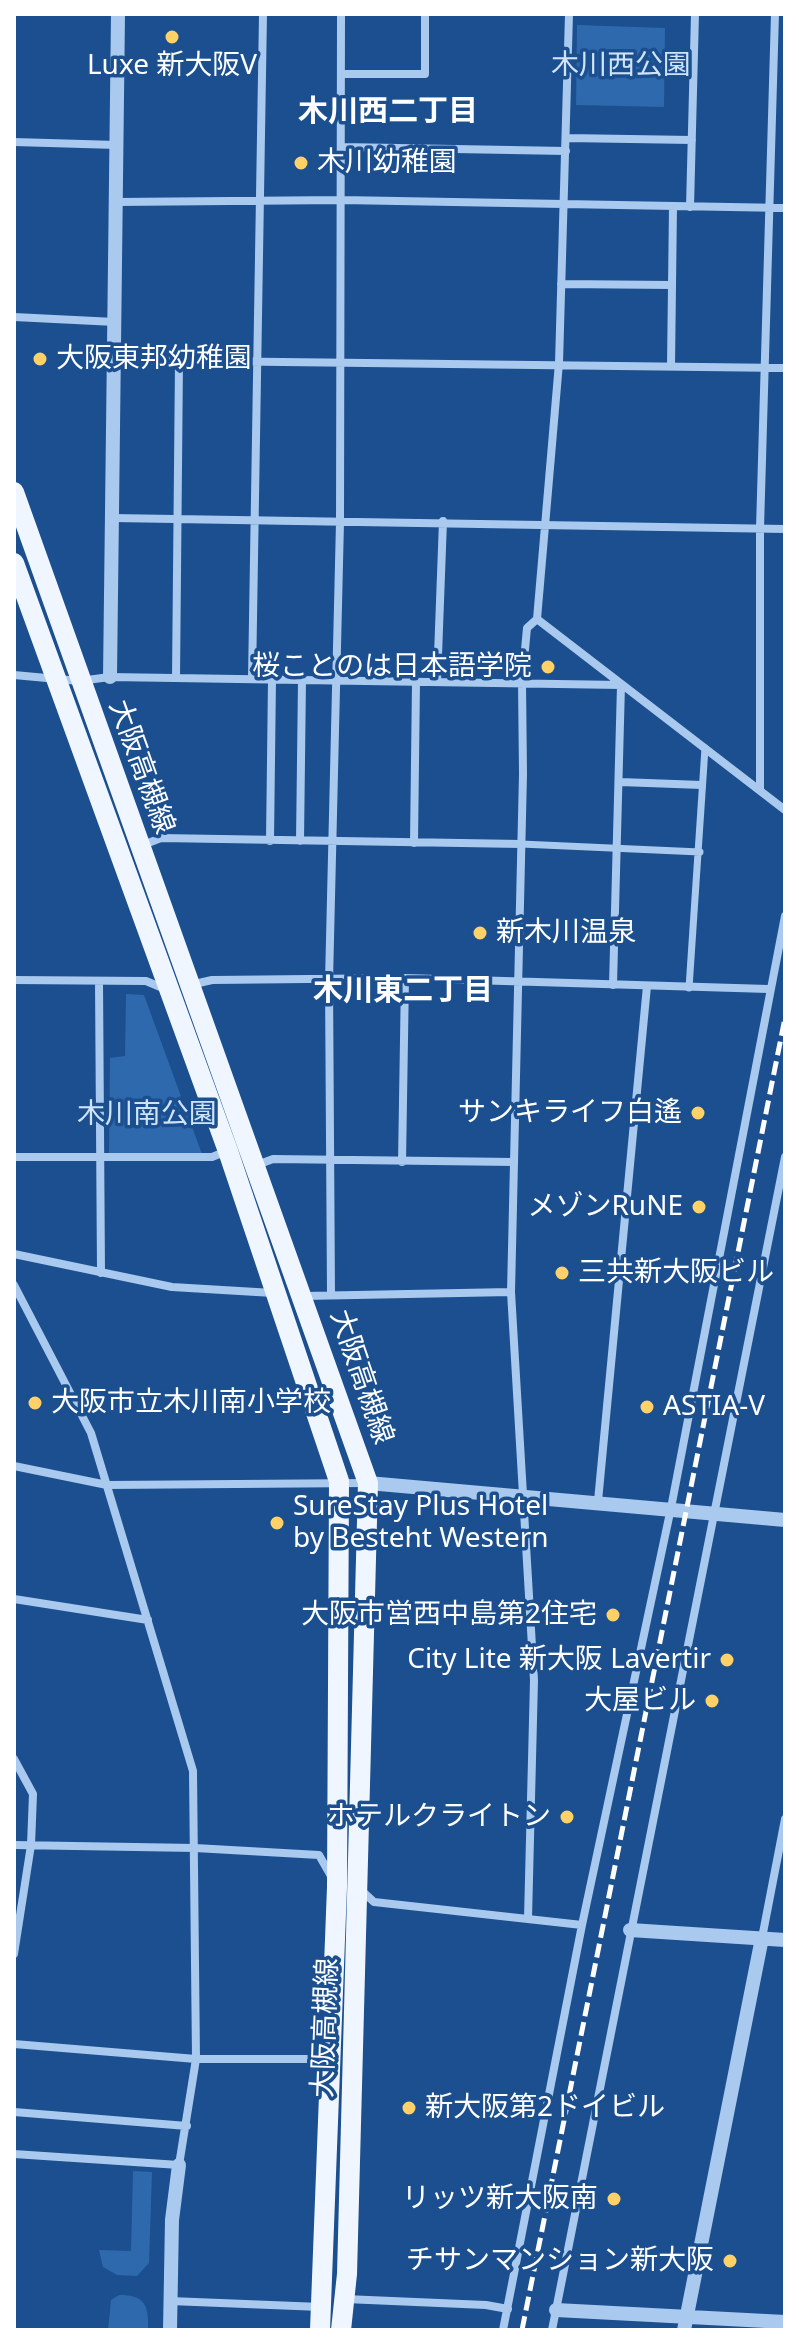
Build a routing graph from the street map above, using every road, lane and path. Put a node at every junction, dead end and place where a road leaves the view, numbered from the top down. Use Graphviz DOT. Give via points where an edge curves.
graph roads {
  1 [pos="118,14"];
  2 [pos="263,14"];
  3 [pos="341,14"];
  4 [pos="425,14"];
  5 [pos="569,14"];
  6 [pos="695,14"];
  7 [pos="775,14"];
  8 [pos="342,74"];
  9 [pos="773,107"];
  10 [pos="785,108"];
  11 [pos="567,138"];
  12 [pos="692,140"];
  13 [pos="14,142"];
  14 [pos="117,145"];
  15 [pos="342,147"];
  16 [pos="566,151"];
  17 [pos="342,200"];
  18 [pos="116,202"];
  19 [pos="261,203"];
  20 [pos="565,205"];
  21 [pos="673,206"];
  22 [pos="690,207"];
  23 [pos="771,208"];
  24 [pos="785,208"];
  25 [pos="561,284"];
  26 [pos="672,285"];
  27 [pos="14,317"];
  28 [pos="115,322"];
  29 [pos="115,360"];
  30 [pos="179,361"];
  31 [pos="257,361"];
  32 [pos="342,362"];
  33 [pos="559,363"];
  34 [pos="671,366"];
  35 [pos="765,368"];
  36 [pos="785,368"];
  37 [pos="14,492"];
  38 [pos="113,518"];
  39 [pos="175,520"];
  40 [pos="254,521"];
  41 [pos="443,521"];
  42 [pos="340,522"];
  43 [pos="545,523"];
  44 [pos="760,528"];
  45 [pos="785,529"];
  46 [pos="14,563"];
  47 [pos="537,619"];
  48 [pos="14,675"];
  49 [pos="110,677"];
  50 [pos="55,678"];
  51 [pos="176,678"];
  52 [pos="252,679"];
  53 [pos="272,679"];
  54 [pos="302,680"];
  55 [pos="337,680"];
  56 [pos="79,681"];
  57 [pos="416,682"];
  58 [pos="437,682"];
  59 [pos="522,682"];
  60 [pos="621,685"];
  61 [pos="705,748"];
  62 [pos="620,782"];
  63 [pos="702,785"];
  64 [pos="760,790"];
  65 [pos="785,810"];
  66 [pos="270,841"];
  67 [pos="300,841"];
  68 [pos="334,842"];
  69 [pos="414,843"];
  70 [pos="521,844"];
  71 [pos="141,846"];
  72 [pos="615,849"];
  73 [pos="700,852"];
  74 [pos="785,916"];
  75 [pos="405,978"];
  76 [pos="14,980"];
  77 [pos="99,981"];
  78 [pos="329,981"];
  79 [pos="518,983"];
  80 [pos="191,985"];
  81 [pos="613,985"];
  82 [pos="647,986"];
  83 [pos="689,988"];
  84 [pos="768,989"];
  85 [pos="169,991"];
  86 [pos="228,1151"];
  87 [pos="14,1157"];
  88 [pos="102,1157"];
  89 [pos="785,1157"];
  90 [pos="332,1161"];
  91 [pos="402,1162"];
  92 [pos="514,1162"];
  93 [pos="257,1165"];
  94 [pos="14,1254"];
  95 [pos="101,1273"];
  96 [pos="14,1285"];
  97 [pos="511,1292"];
  98 [pos="278,1293"];
  99 [pos="331,1295"];
  100 [pos="304,1296"];
  101 [pos="14,1466"];
  102 [pos="339,1481"];
  103 [pos="368,1483"];
  104 [pos="107,1485"];
  105 [pos="521,1495"];
  106 [pos="598,1501"];
  107 [pos="671,1508"];
  108 [pos="712,1513"];
  109 [pos="785,1520"];
  110 [pos="14,1599"];
  111 [pos="148,1620"];
  112 [pos="14,1759"];
  113 [pos="785,1819"];
  114 [pos="14,1845"];
  115 [pos="31,1845"];
  116 [pos="195,1848"];
  117 [pos="337,1887"];
  118 [pos="359,1888"];
  119 [pos="528,1918"];
  120 [pos="582,1925"];
  121 [pos="630,1930"];
  122 [pos="762,1938"];
  123 [pos="785,1940"];
  124 [pos="14,1954"];
  125 [pos="14,2044"];
  126 [pos="196,2059"];
  127 [pos="329,2059"];
  128 [pos="14,2112"];
  129 [pos="187,2126"];
  130 [pos="14,2154"];
  131 [pos="179,2165"];
  132 [pos="344,2299"];
  133 [pos="170,2301"];
  134 [pos="321,2307"];
  135 [pos="508,2309"];
  136 [pos="556,2310"];
  137 [pos="785,2322"];
  138 [pos="685,2324"];
  139 [pos="170,2330"];
  140 [pos="320,2330"];
  141 [pos="341,2330"];
  142 [pos="503,2330"];
  143 [pos="552,2330"];
  1 -- 14 [label="street"];
  2 -- 19 [label="street"];
  3 -- 8 [label="street"];
  4 -- 8 [label="street" via="425,74"];
  5 -- 11 [label="street"];
  6 -- 12 [label="street"];
  7 -- 9 [label="street"];
  8 -- 15 [label="street"];
  9 -- 10 [label="street"];
  9 -- 23 [label="street"];
  11 -- 12 [label="street"];
  11 -- 16 [label="street"];
  12 -- 22 [label="street"];
  13 -- 14 [label="street"];
  14 -- 18 [label="street"];
  15 -- 16 [label="street"];
  15 -- 17 [label="street"];
  16 -- 20 [label="street"];
  17 -- 19 [label="street"];
  17 -- 20 [label="street"];
  17 -- 32 [label="street"];
  18 -- 19 [label="street"];
  18 -- 28 [label="street"];
  19 -- 31 [label="street"];
  20 -- 21 [label="street"];
  20 -- 25 [label="street"];
  21 -- 22 [label="street"];
  21 -- 26 [label="street"];
  22 -- 23 [label="street"];
  23 -- 24 [label="street"];
  23 -- 35 [label="street"];
  25 -- 26 [label="street"];
  25 -- 33 [label="street"];
  26 -- 34 [label="street"];
  27 -- 28 [label="street"];
  28 -- 29 [label="street"];
  29 -- 30 [label="street"];
  29 -- 38 [label="street"];
  30 -- 31 [label="street"];
  30 -- 39 [label="street"];
  31 -- 32 [label="street"];
  31 -- 40 [label="street"];
  32 -- 33 [label="street"];
  32 -- 42 [label="street"];
  33 -- 34 [label="street"];
  33 -- 43 [label="street"];
  34 -- 35 [label="street"];
  35 -- 36 [label="street"];
  35 -- 44 [label="street"];
  37 -- 56 [label="main road, 大阪高槻線"];
  38 -- 39 [label="street"];
  38 -- 49 [label="street"];
  39 -- 40 [label="street"];
  39 -- 51 [label="street"];
  40 -- 42 [label="street"];
  40 -- 52 [label="street"];
  41 -- 42 [label="street"];
  41 -- 43 [label="street"];
  41 -- 58 [label="street"];
  42 -- 55 [label="street"];
  43 -- 44 [label="street"];
  43 -- 47 [label="street"];
  44 -- 45 [label="street"];
  44 -- 64 [label="street"];
  46 -- 50 [label="main road, 大阪高槻線"];
  47 -- 59 [label="street" via="527,628"];
  47 -- 60 [label="street"];
  48 -- 50 [label="street"];
  49 -- 51 [label="street"];
  49 -- 56 [label="street"];
  50 -- 56 [label="street"];
  50 -- 85 [label="main road, 大阪高槻線"];
  51 -- 52 [label="street"];
  52 -- 53 [label="street"];
  53 -- 54 [label="street"];
  53 -- 66 [label="street"];
  54 -- 55 [label="street"];
  54 -- 67 [label="street"];
  55 -- 57 [label="street"];
  55 -- 68 [label="street"];
  56 -- 71 [label="main road, 大阪高槻線"];
  57 -- 58 [label="street"];
  57 -- 69 [label="street"];
  58 -- 59 [label="street"];
  59 -- 60 [label="street"];
  59 -- 70 [label="street"];
  60 -- 61 [label="street"];
  60 -- 62 [label="street"];
  61 -- 63 [label="street"];
  61 -- 64 [label="street"];
  62 -- 63 [label="street"];
  62 -- 72 [label="street"];
  63 -- 73 [label="street"];
  64 -- 65 [label="street"];
  66 -- 67 [label="street"];
  66 -- 71 [label="street" via="161,838"];
  67 -- 68 [label="street"];
  68 -- 69 [label="street"];
  68 -- 78 [label="street"];
  69 -- 70 [label="street"];
  70 -- 72 [label="street"];
  70 -- 79 [label="street"];
  71 -- 80 [label="main road, 大阪高槻線"];
  72 -- 73 [label="street"];
  72 -- 81 [label="street"];
  73 -- 83 [label="street"];
  74 -- 84 [label="street"];
  75 -- 78 [label="street"];
  75 -- 79 [label="street"];
  75 -- 91 [label="street"];
  76 -- 77 [label="street"];
  77 -- 85 [label="street" via="146,981"];
  77 -- 88 [label="street"];
  78 -- 80 [label="street" via="212,980"];
  78 -- 90 [label="street"];
  79 -- 81 [label="street"];
  79 -- 92 [label="street"];
  80 -- 85 [label="street"];
  80 -- 93 [label="main road, 大阪高槻線"];
  81 -- 82 [label="street"];
  82 -- 83 [label="street"];
  82 -- 106 [label="street"];
  83 -- 84 [label="street"];
  84 -- 107 [label="street"];
  85 -- 86 [label="main road, 大阪高槻線"];
  86 -- 88 [label="street" via="212,1157"];
  86 -- 98 [label="main road, 大阪高槻線"];
  87 -- 88 [label="street"];
  88 -- 95 [label="street"];
  89 -- 108 [label="street"];
  90 -- 91 [label="street"];
  90 -- 93 [label="street" via="273,1159"];
  90 -- 99 [label="street"];
  91 -- 92 [label="street"];
  92 -- 97 [label="street"];
  93 -- 100 [label="main road, 大阪高槻線"];
  94 -- 95 [label="street"];
  95 -- 98 [label="street" via="172,1287"];
  96 -- 104 [label="street" via="91,1433"];
  97 -- 99 [label="street"];
  97 -- 105 [label="street"];
  98 -- 102 [label="main road, 大阪高槻線"];
  99 -- 100 [label="street"];
  100 -- 103 [label="main road, 大阪高槻線"];
  101 -- 104 [label="street"];
  102 -- 103 [label="street"];
  102 -- 104 [label="street"];
  102 -- 117 [label="main road, 大阪高槻線"];
  103 -- 105 [label="street"];
  103 -- 118 [label="main road, 大阪高槻線"];
  104 -- 111 [label="street"];
  105 -- 106 [label="street"];
  105 -- 119 [label="street" via="534,1680"];
  106 -- 107 [label="street"];
  107 -- 108 [label="street"];
  107 -- 120 [label="street"];
  108 -- 109 [label="street"];
  108 -- 121 [label="street"];
  110 -- 111 [label="street"];
  111 -- 116 [label="street" via="193,1771"];
  112 -- 115 [label="street" via="33,1794"];
  113 -- 122 [label="street"];
  114 -- 115 [label="street"];
  115 -- 116 [label="street"];
  115 -- 124 [label="street"];
  116 -- 117 [label="street" via="319,1855"];
  116 -- 126 [label="street"];
  117 -- 118 [label="street"];
  117 -- 127 [label="main road, 大阪高槻線"];
  118 -- 119 [label="street" via="374,1902"];
  118 -- 132 [label="main road, 大阪高槻線"];
  119 -- 120 [label="street"];
  120 -- 135 [label="street"];
  121 -- 122 [label="street"];
  121 -- 136 [label="street"];
  122 -- 123 [label="street"];
  122 -- 138 [label="street"];
  125 -- 126 [label="street"];
  126 -- 127 [label="street"];
  126 -- 129 [label="street"];
  127 -- 134 [label="main road, 大阪高槻線"];
  128 -- 129 [label="street"];
  129 -- 131 [label="street"];
  130 -- 131 [label="street"];
  131 -- 133 [label="street"];
  132 -- 135 [label="street"];
  132 -- 141 [label="main road, 大阪高槻線"];
  133 -- 134 [label="street"];
  133 -- 139 [label="street"];
  134 -- 140 [label="main road, 大阪高槻線"];
  135 -- 142 [label="street"];
  136 -- 138 [label="street"];
  136 -- 143 [label="street"];
  137 -- 138 [label="street"];
}
